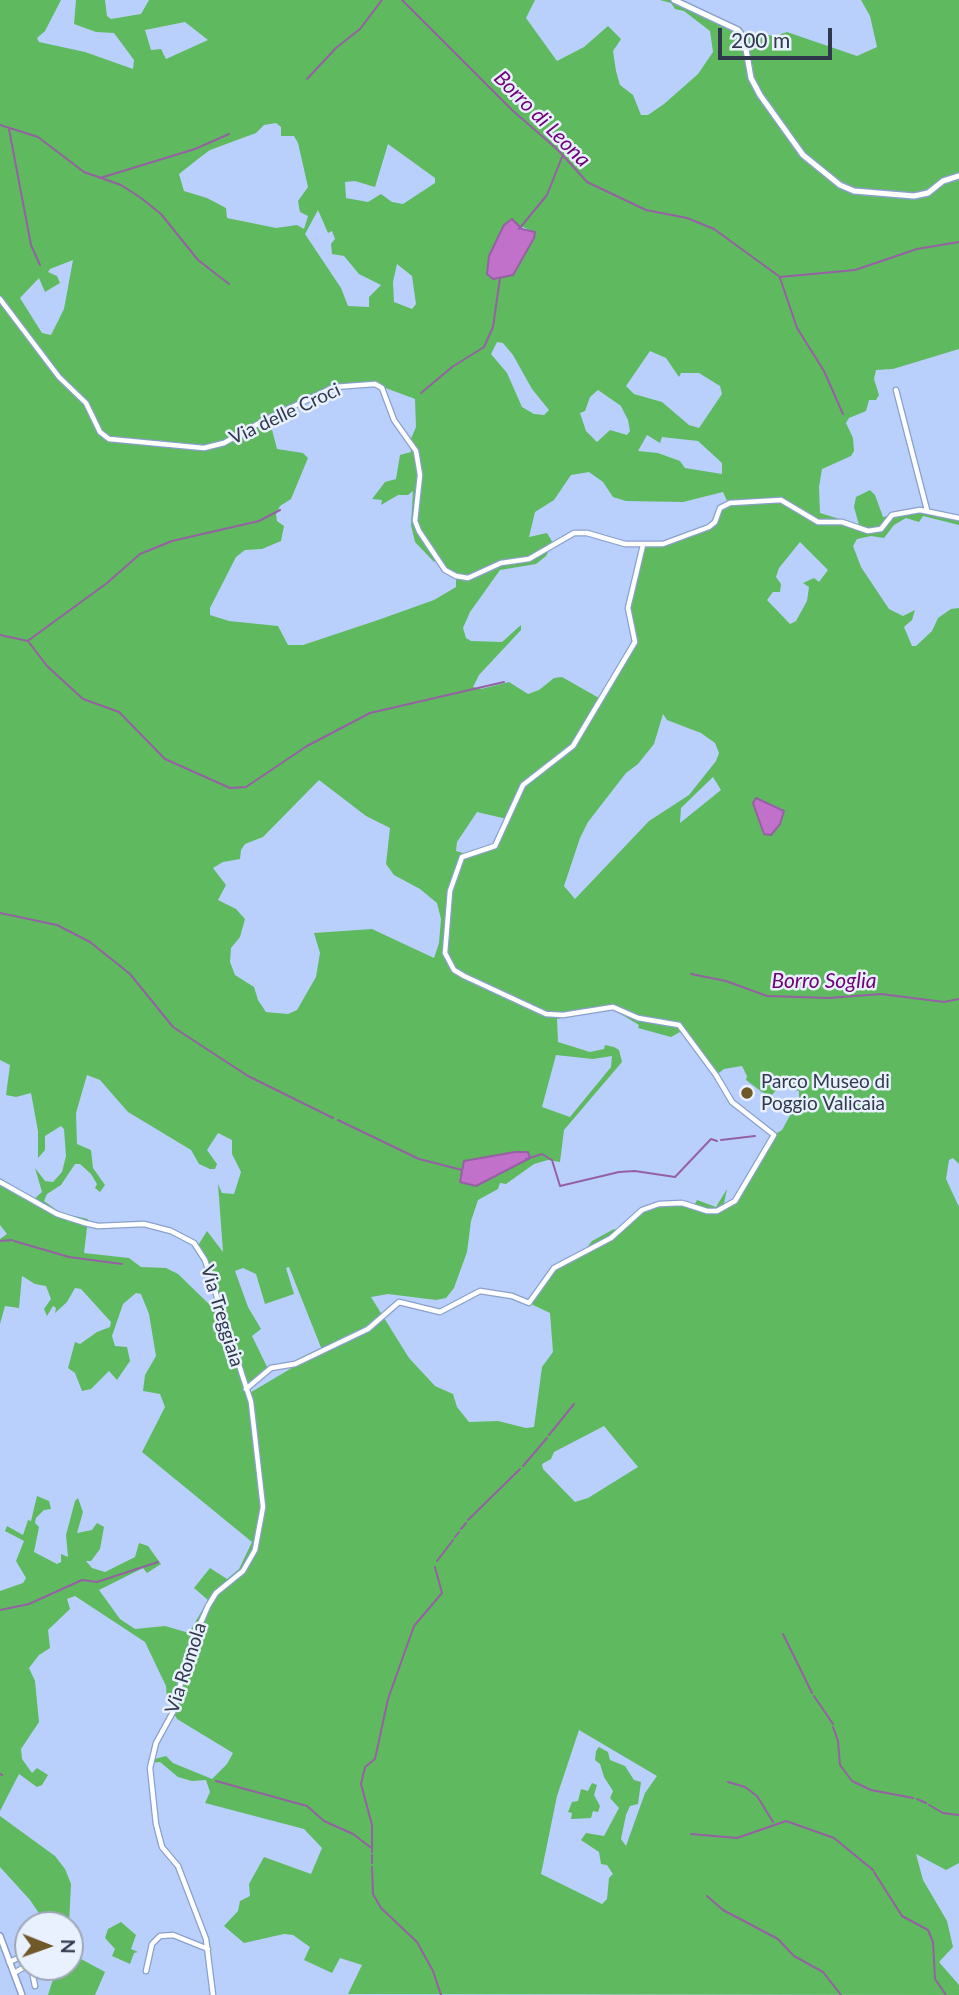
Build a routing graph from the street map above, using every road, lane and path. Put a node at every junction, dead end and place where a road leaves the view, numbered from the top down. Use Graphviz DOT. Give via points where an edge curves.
graph roads {
  1 [pos="674,0"];
  2 [pos="959,176"];
  3 [pos="0,299"];
  4 [pos="896,390"];
  5 [pos="927,510"];
  6 [pos="959,518"];
  7 [pos="643,545"];
  8 [pos="0,1182"];
  9 [pos="246,1389"];
  10 [pos="0,1936"];
  11 [pos="208,1950"];
  12 [pos="14,1960"];
  13 [pos="9,1962"];
  14 [pos="146,1971"];
  15 [pos="14,1973"];
  16 [pos="33,1981"];
  17 [pos="34,1986"];
  18 [pos="213,1995"];
  1 -- 2 [label="main road" via="738,30 760,95 803,155 840,185 854,191 914,196"];
  3 -- 7 [label="street, Via delle Croci" via="59,377 86,403 100,432 109,439 204,448 224,443 334,387 375,384 382,388 394,420 416,450 420,475 415,521 450,575 468,578 501,563 529,559 574,533"];
  4 -- 5 [label="street"];
  5 -- 6 [label="street, Via delle Croci"];
  5 -- 7 [label="street, Via delle Croci" via="892,515 881,529 868,531 842,522 818,522 781,500 730,503 720,508 709,527 663,544"];
  7 -- 9 [label="street" via="628,608 635,642 573,746 523,785 495,845 462,857 450,891 446,953 454,970 546,1014 613,1007 638,1018 676,1024 732,1102 774,1135 735,1201 717,1211 682,1203 642,1210 611,1238 554,1268 529,1303 480,1292 440,1312 403,1302 394,1304 368,1329 295,1364 271,1368"];
  8 -- 9 [label="street, Via Treggiaia" via="57,1214 85,1223 144,1224 194,1243 205,1260"];
  9 -- 11 [label="street, Via Romola" via="263,1507 257,1541 243,1571 216,1593 208,1606 149,1768 162,1847 184,1878"];
  10 -- 13 [label="main road"];
  11 -- 14 [label="street" via="173,1935 160,1936 152,1944"];
  11 -- 18 [label="street, Via Romola"];
  12 -- 13 [label="street"];
  13 -- 15 [label="main road"];
  16 -- 17 [label="street"];
}
